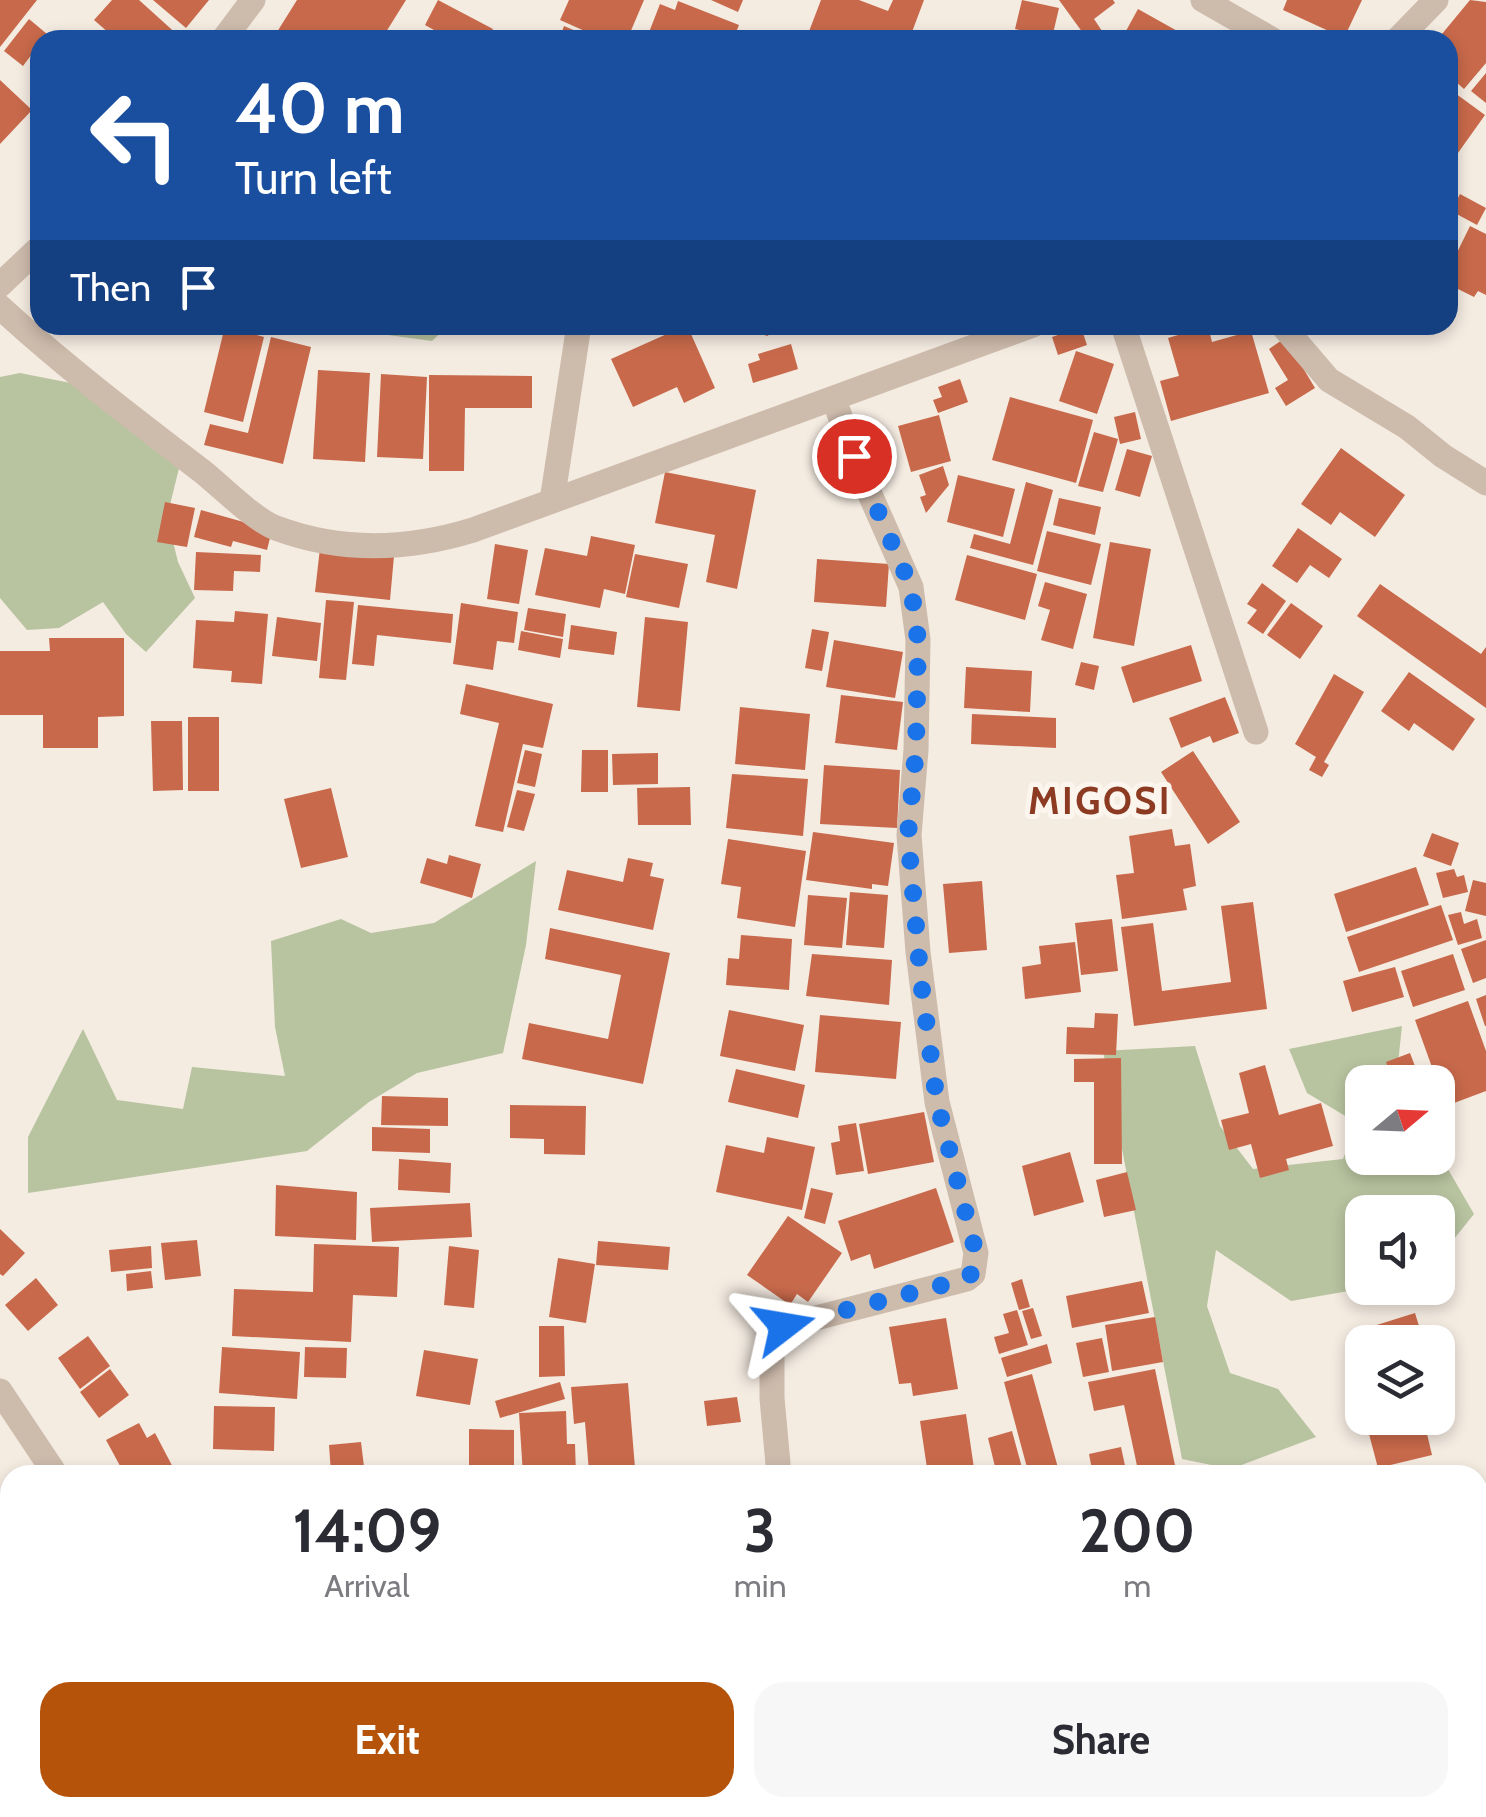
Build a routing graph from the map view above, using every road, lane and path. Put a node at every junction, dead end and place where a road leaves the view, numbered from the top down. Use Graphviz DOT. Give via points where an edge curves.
graph roads {
  1 [pos="254,0"];
  2 [pos="1203,0"];
  3 [pos="1436,0"];
  4 [pos="231,30"];
  5 [pos="1256,30"];
  6 [pos="1407,30"];
  7 [pos="30,257"];
  8 [pos="0,286"];
  9 [pos="0,307"];
  10 [pos="30,335"];
  11 [pos="30,335"];
  12 [pos="577,335"];
  13 [pos="1006,335"];
  14 [pos="1126,335"];
  15 [pos="1291,335"];
  16 [pos="834,400"];
  17 [pos="1486,483"];
  18 [pos="552,501"];
  19 [pos="1256,732"];
  20 [pos="0,1391"];
  21 [pos="49,1465"];
  22 [pos="778,1465"];
  1 -- 4 [label="street"];
  2 -- 5 [label="street"];
  3 -- 6 [label="street"];
  7 -- 8 [label="street"];
  9 -- 11 [label="street"];
  10 -- 18 [label="street" via="271,526 323,542 406,544 442,539"];
  12 -- 18 [label="street"];
  13 -- 16 [label="street"];
  14 -- 19 [label="street"];
  15 -- 17 [label="street" via="1329,380"];
  16 -- 18 [label="street"];
  16 -- 22 [label="street" via="911,587 918,640 908,835 918,952 937,1102 976,1253 966,1279 777,1330 772,1398"];
  20 -- 21 [label="street"];
}
